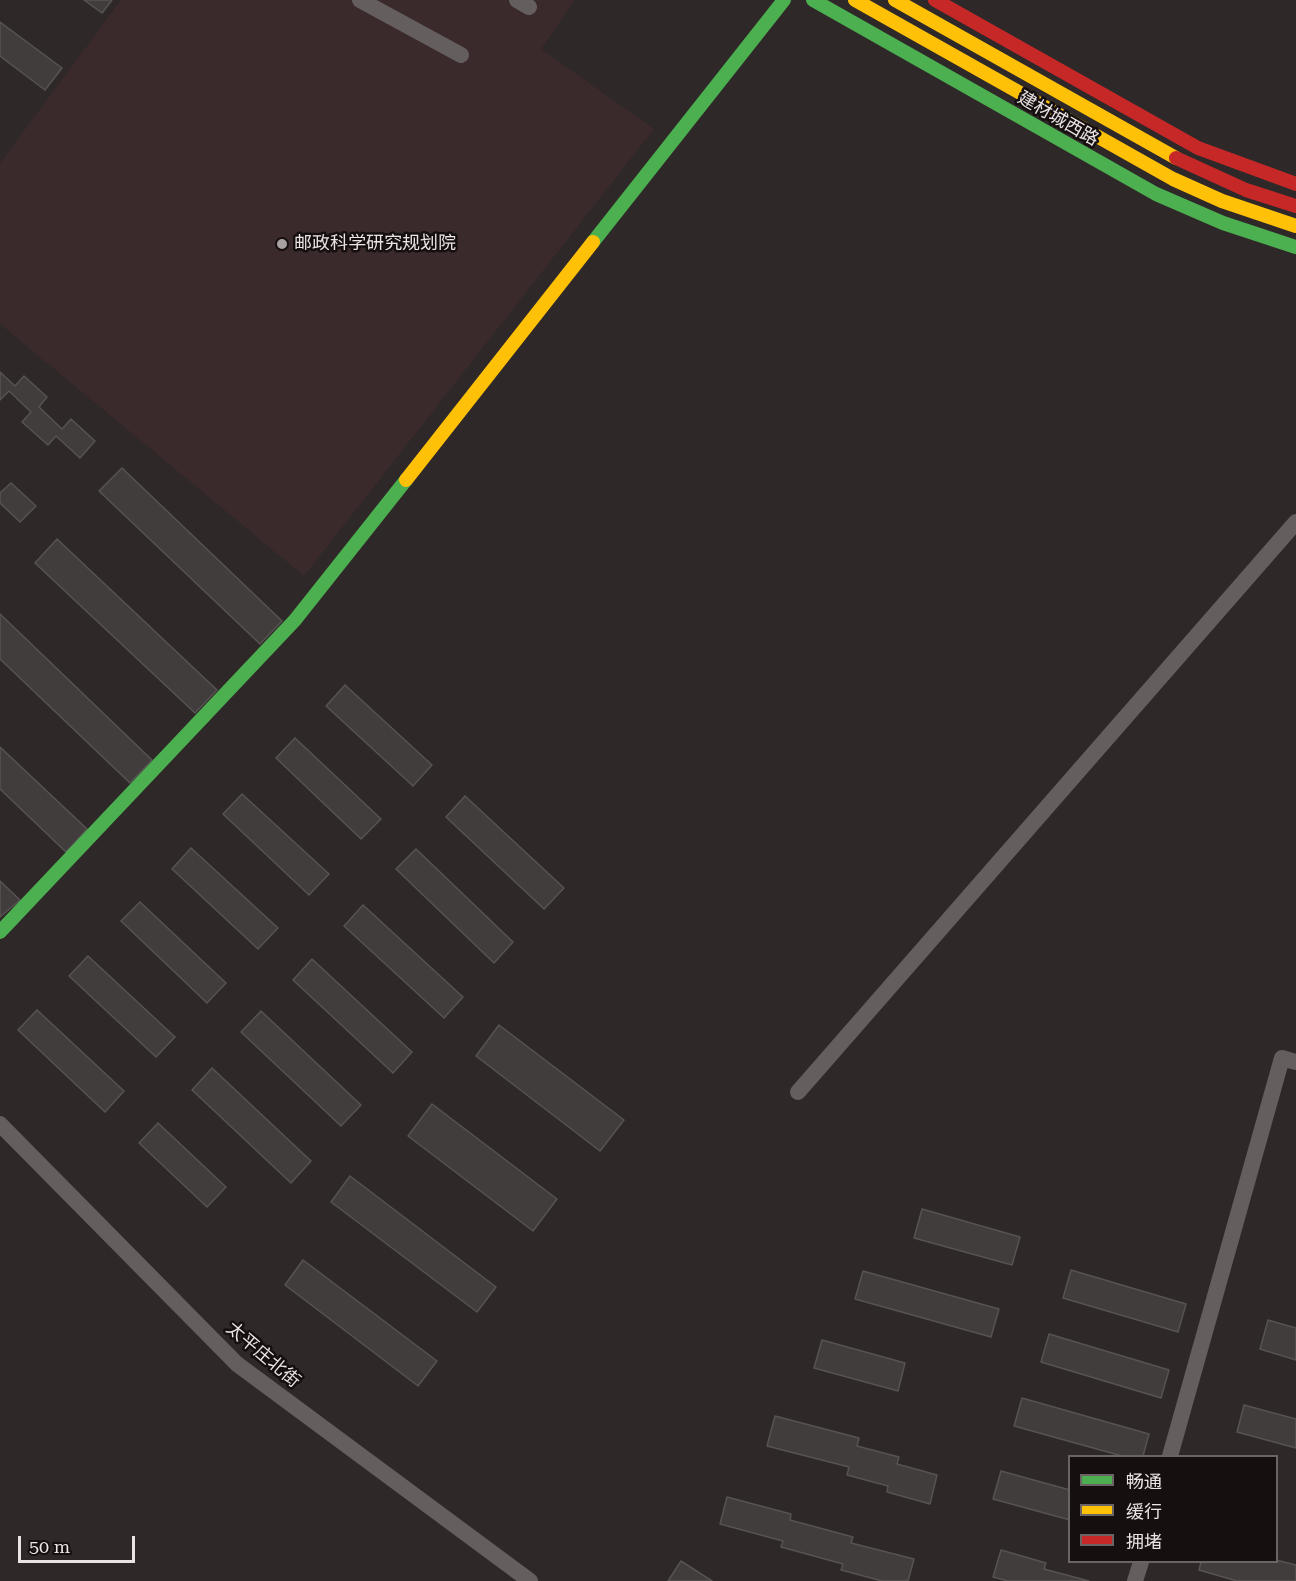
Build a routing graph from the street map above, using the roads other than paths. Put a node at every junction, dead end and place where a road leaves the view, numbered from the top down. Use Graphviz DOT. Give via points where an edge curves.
graph roads {
  1 [pos="360,0"];
  2 [pos="784,0"];
  3 [pos="813,0"];
  4 [pos="855,0"];
  5 [pos="895,0"];
  6 [pos="935,0"];
  7 [pos="461,55"];
  8 [pos="1296,184"];
  9 [pos="1296,206"];
  10 [pos="1296,226"];
  11 [pos="1296,247"];
  12 [pos="1296,522"];
  13 [pos="0,932"];
  14 [pos="1296,1062"];
  15 [pos="798,1092"];
  16 [pos="0,1125"];
  17 [pos="1170,1455"];
  18 [pos="1141,1563"];
  19 [pos="530,1581"];
  20 [pos="1136,1581"];
  1 -- 7 [label="street"];
  2 -- 13 [label="street" via="295,621"];
  3 -- 11 [label="street, 建材城西路" via="1156,194 1223,223"];
  4 -- 10 [label="street, 建材城西路" via="1173,179 1222,201"];
  5 -- 9 [label="street, 建材城西路" via="1188,165"];
  6 -- 8 [label="street" via="1198,148"];
  12 -- 15 [label="street"];
  14 -- 17 [label="street" via="1282,1058"];
  16 -- 19 [label="street, 太平庄北街" via="237,1364"];
  18 -- 20 [label="street"];
}
